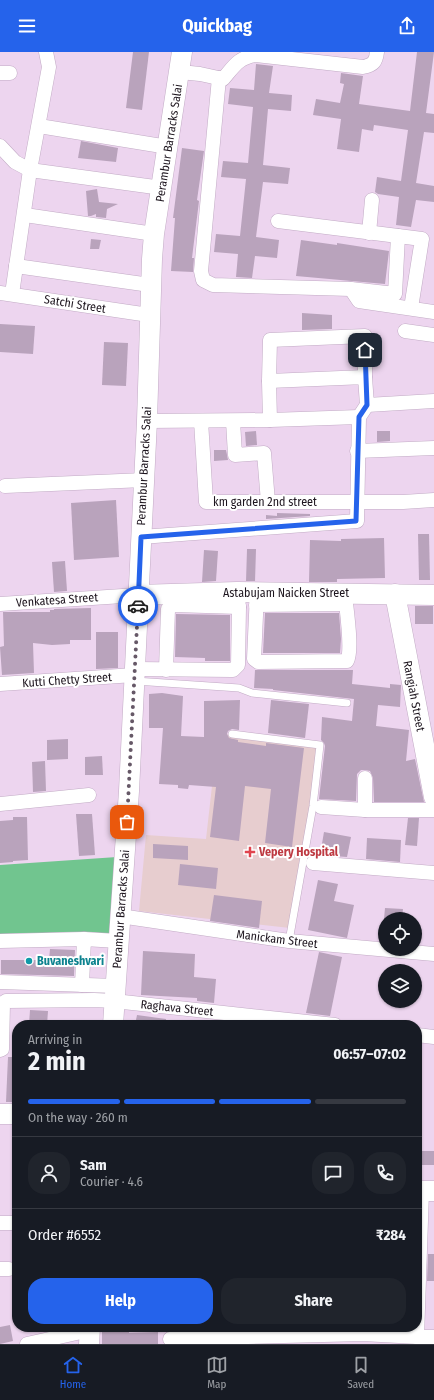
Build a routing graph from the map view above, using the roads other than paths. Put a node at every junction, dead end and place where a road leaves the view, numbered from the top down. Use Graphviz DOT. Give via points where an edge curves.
graph roads {
  1 [pos="46,52"];
  2 [pos="182,52"];
  3 [pos="377,52"];
  4 [pos="180,72"];
  5 [pos="219,78"];
  6 [pos="39,126"];
  7 [pos="0,146"];
  8 [pos="168,147"];
  9 [pos="30,170"];
  10 [pos="162,188"];
  11 [pos="372,200"];
  12 [pos="25,216"];
  13 [pos="278,221"];
  14 [pos="369,232"];
  15 [pos="154,234"];
  16 [pos="398,236"];
  17 [pos="16,266"];
  18 [pos="150,285"];
  19 [pos="351,289"];
  20 [pos="6,293"];
  21 [pos="411,308"];
  22 [pos="434,312"];
  23 [pos="150,315"];
  24 [pos="405,331"];
  25 [pos="434,335"];
  26 [pos="365,377"];
  27 [pos="269,381"];
  28 [pos="434,401"];
  29 [pos="363,411"];
  30 [pos="270,420"];
  31 [pos="146,421"];
  32 [pos="201,421"];
  33 [pos="233,421"];
  34 [pos="434,448"];
  35 [pos="357,452"];
  36 [pos="144,480"];
  37 [pos="5,486"];
  38 [pos="434,500"];
  39 [pos="358,501"];
  40 [pos="268,502"];
  41 [pos="141,537"];
  42 [pos="395,594"];
  43 [pos="138,595"];
  44 [pos="434,595"];
  45 [pos="257,599"];
  46 [pos="345,599"];
  47 [pos="238,600"];
  48 [pos="0,604"];
  49 [pos="166,670"];
  50 [pos="134,675"];
  51 [pos="0,684"];
  52 [pos="347,703"];
  53 [pos="232,734"];
  54 [pos="365,778"];
  55 [pos="89,795"];
  56 [pos="434,797"];
  57 [pos="0,804"];
  58 [pos="321,807"];
  59 [pos="365,810"];
  60 [pos="434,810"];
  61 [pos="313,863"];
  62 [pos="434,872"];
  63 [pos="120,916"];
  64 [pos="84,939"];
  65 [pos="0,941"];
  66 [pos="118,941"];
  67 [pos="289,942"];
  68 [pos="434,954"];
  69 [pos="0,982"];
  70 [pos="82,985"];
  71 [pos="115,993"];
  72 [pos="113,1020"];
  73 [pos="301,1020"];
  74 [pos="422,1036"];
  75 [pos="434,1037"];
  76 [pos="0,1050"];
  77 [pos="0,1114"];
  78 [pos="12,1114"];
  79 [pos="424,1191"];
  80 [pos="0,1223"];
  81 [pos="12,1223"];
  82 [pos="422,1233"];
  83 [pos="417,1332"];
  84 [pos="90,1334"];
  85 [pos="170,1337"];
  86 [pos="417,1337"];
  87 [pos="434,1337"];
  88 [pos="363,1339"];
  89 [pos="27,1344"];
  1 -- 6 [label="street" via="49,67"];
  2 -- 4 [label="main road, Perambur Barracks Salai"];
  3 -- 5 [label="street" via="376,60 371,65 363,67 256,54 238,61 223,79"];
  4 -- 5 [label="street"];
  4 -- 8 [label="main road, Perambur Barracks Salai"];
  5 -- 19 [label="street" via="203,280 212,285"];
  6 -- 8 [label="street"];
  6 -- 9 [label="street"];
  7 -- 9 [label="street" via="15,162"];
  8 -- 10 [label="main road, Perambur Barracks Salai"];
  9 -- 10 [label="street"];
  9 -- 12 [label="street"];
  10 -- 15 [label="main road, Perambur Barracks Salai"];
  11 -- 14 [label="street"];
  12 -- 15 [label="street"];
  12 -- 17 [label="street"];
  13 -- 14 [label="street"];
  14 -- 16 [label="street"];
  15 -- 18 [label="main road, Perambur Barracks Salai"];
  16 -- 19 [label="street" via="395,294"];
  16 -- 21 [label="street" via="422,239"];
  17 -- 18 [label="street"];
  17 -- 20 [label="street"];
  18 -- 23 [label="main road, Perambur Barracks Salai"];
  19 -- 21 [label="street" via="359,301"];
  20 -- 23 [label="street, Satchi Street"];
  21 -- 22 [label="street"];
  23 -- 31 [label="main road, Perambur Barracks Salai"];
  24 -- 25 [label="street"];
  26 -- 27 [label="street"];
  26 -- 27 [label="street" via="365,336 270,340"];
  26 -- 29 [label="street"];
  27 -- 30 [label="street"];
  28 -- 29 [label="street"];
  29 -- 30 [label="street"];
  29 -- 35 [label="street"];
  30 -- 33 [label="street"];
  31 -- 32 [label="street"];
  31 -- 36 [label="main road, Perambur Barracks Salai"];
  32 -- 33 [label="street"];
  32 -- 40 [label="street, km garden 2nd street" via="206,502"];
  33 -- 40 [label="street" via="235,455 264,453"];
  34 -- 35 [label="street"];
  35 -- 39 [label="street"];
  36 -- 37 [label="street"];
  36 -- 41 [label="main road, Perambur Barracks Salai"];
  38 -- 39 [label="street, km garden 2nd street"];
  39 -- 40 [label="street, km garden 2nd street"];
  39 -- 41 [label="street" via="356,521"];
  41 -- 43 [label="main road, Perambur Barracks Salai"];
  42 -- 44 [label="main road, Astabujam Naicken Street"];
  42 -- 46 [label="main road, Astabujam Naicken Street"];
  42 -- 56 [label="main road, Rangiah Street"];
  43 -- 47 [label="main road, Astabujam Naicken Street"];
  43 -- 48 [label="street, Venkatesa Street"];
  43 -- 50 [label="main road, Perambur Barracks Salai"];
  45 -- 46 [label="main road, Astabujam Naicken Street"];
  45 -- 46 [label="street" via="255,661 346,662 349,655"];
  45 -- 47 [label="main road, Astabujam Naicken Street"];
  47 -- 49 [label="street" via="173,604 168,609"];
  47 -- 49 [label="street, Kutti Chetty Street" via="238,665 235,669"];
  49 -- 50 [label="street, Kutti Chetty Street"];
  50 -- 51 [label="street, Kutti Chetty Street"];
  50 -- 52 [label="lane" via="239,688 252,693"];
  50 -- 63 [label="main road, Perambur Barracks Salai"];
  53 -- 67 [label="lane" via="320,745 313,806"];
  54 -- 59 [label="street"];
  55 -- 57 [label="street"];
  58 -- 59 [label="street"];
  59 -- 60 [label="street"];
  61 -- 62 [label="street"];
  63 -- 66 [label="main road, Perambur Barracks Salai"];
  63 -- 67 [label="street, Manickam Street"];
  64 -- 65 [label="street"];
  64 -- 66 [label="street"];
  64 -- 70 [label="street"];
  66 -- 71 [label="main road, Perambur Barracks Salai"];
  67 -- 68 [label="street, Manickam Street"];
  69 -- 70 [label="street"];
  70 -- 71 [label="street"];
  71 -- 72 [label="main road, Perambur Barracks Salai"];
  71 -- 73 [label="street, Raghava Street"];
  71 -- 76 [label="street" via="94,1000 6,1001 3,1004"];
  74 -- 75 [label="street"];
  77 -- 78 [label="main road"];
  79 -- 82 [label="street"];
  80 -- 81 [label="street"];
  83 -- 86 [label="street"];
  84 -- 89 [label="street"];
  85 -- 88 [label="street"];
  86 -- 87 [label="street"];
  86 -- 88 [label="street"];
}
